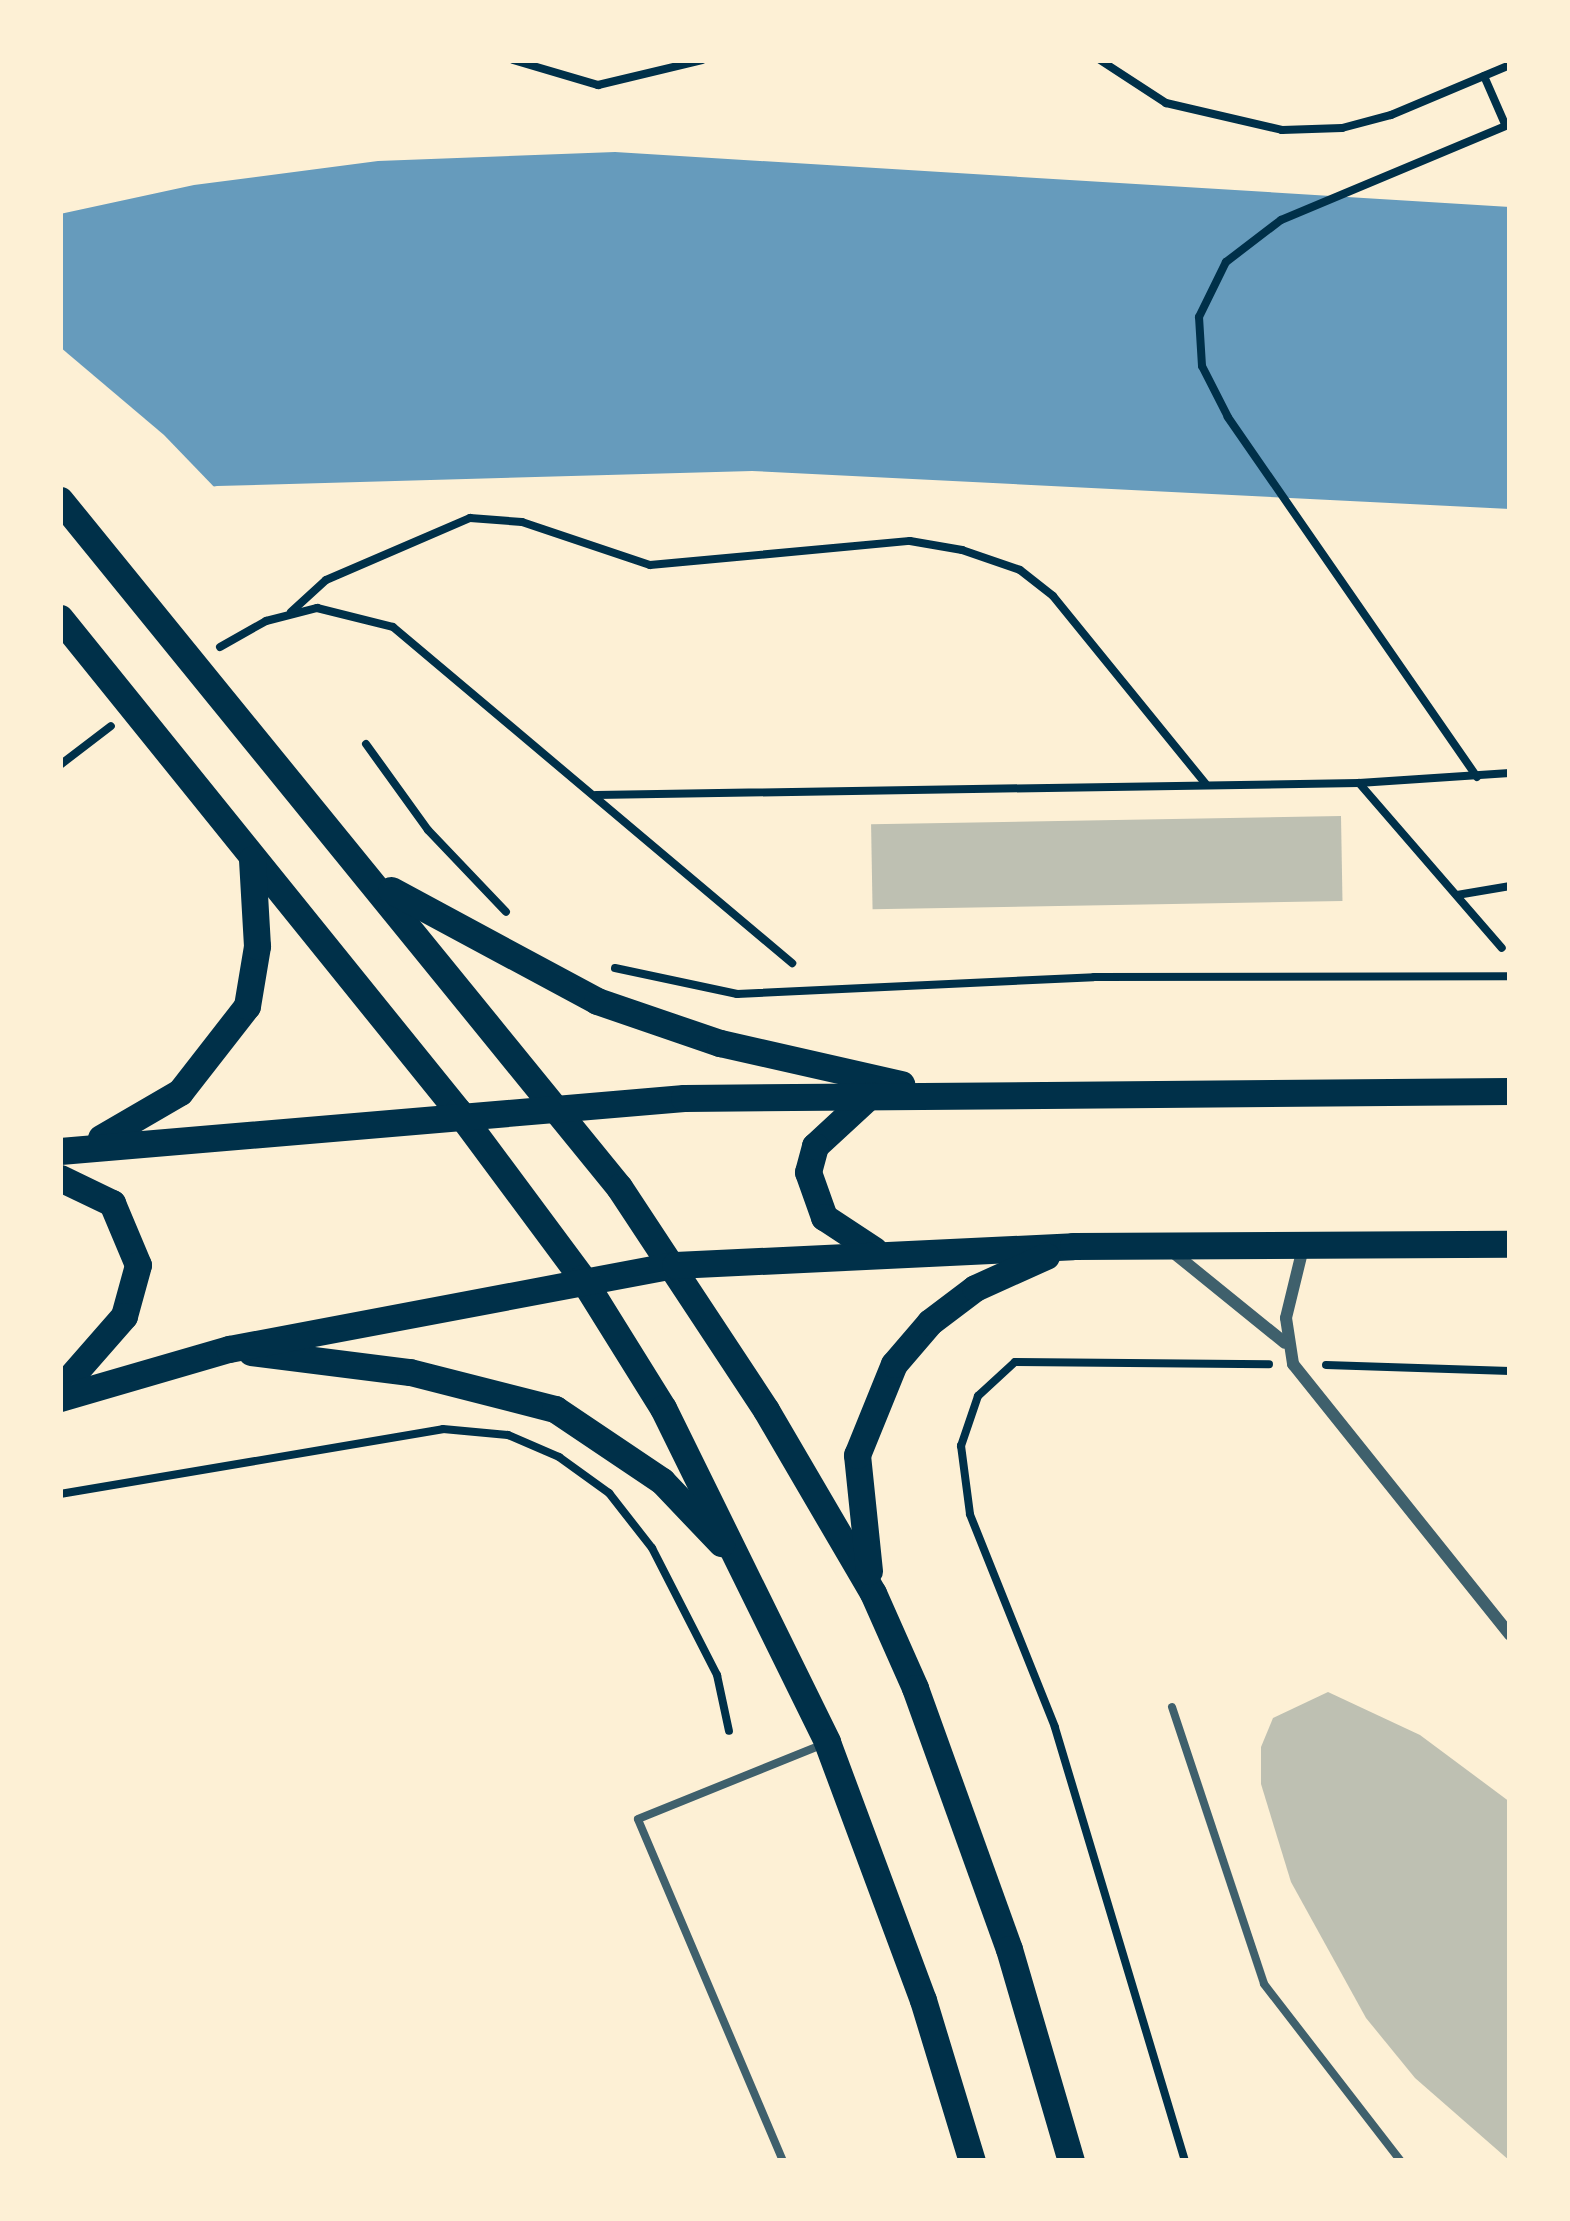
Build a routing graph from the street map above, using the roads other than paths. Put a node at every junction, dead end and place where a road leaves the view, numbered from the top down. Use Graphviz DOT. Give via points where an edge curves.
graph roads {
  1 [pos="60,500"];
  2 [pos="60,619"];
  3 [pos="246,851"];
  4 [pos="375,881"];
  5 [pos="1510,1091"];
  6 [pos="946,1094"];
  7 [pos="870,1096"];
  8 [pos="555,1105"];
  9 [pos="458,1111"];
  10 [pos="61,1159"];
  11 [pos="1304,1244"];
  12 [pos="1510,1244"];
  13 [pos="1164,1245"];
  14 [pos="1072,1246"];
  15 [pos="885,1255"];
  16 [pos="675,1265"];
  17 [pos="582,1278"];
  18 [pos="1285,1342"];
  19 [pos="229,1349"];
  20 [pos="60,1393"];
  21 [pos="752,1580"];
  22 [pos="873,1593"];
  23 [pos="1510,1635"];
  24 [pos="1172,1707"];
  25 [pos="827,1742"];
  26 [pos="783,2161"];
  27 [pos="972,2161"];
  28 [pos="1071,2161"];
  29 [pos="1402,2161"];
  1 -- 4 [label="main road"];
  2 -- 3 [label="main road"];
  3 -- 9 [label="main road"];
  3 -- 10 [label="main road" via="254,966 247,1006 180,1091 127,1130"];
  4 -- 6 [label="main road" via="597,1001 720,1043"];
  4 -- 8 [label="main road"];
  5 -- 6 [label="main road"];
  6 -- 7 [label="main road"];
  7 -- 8 [label="main road"];
  7 -- 15 [label="main road" via="815,1146 808,1172 824,1217"];
  8 -- 9 [label="main road"];
  8 -- 16 [label="main road"];
  9 -- 10 [label="main road"];
  9 -- 17 [label="main road"];
  10 -- 20 [label="main road" via="112,1203 138,1265 124,1316"];
  11 -- 12 [label="main road"];
  11 -- 13 [label="main road"];
  11 -- 18 [label="street"];
  13 -- 14 [label="main road"];
  13 -- 18 [label="street"];
  14 -- 15 [label="main road"];
  14 -- 22 [label="main road" via="975,1288 894,1364 857,1455 856,1504"];
  15 -- 16 [label="main road"];
  16 -- 17 [label="main road"];
  16 -- 22 [label="main road"];
  17 -- 19 [label="main road"];
  17 -- 21 [label="main road" via="663,1408"];
  18 -- 23 [label="street" via="1293,1364"];
  19 -- 20 [label="main road"];
  19 -- 21 [label="main road" via="410,1372 555,1409 662,1481"];
  21 -- 25 [label="main road"];
  22 -- 28 [label="main road" via="963,1814"];
  24 -- 29 [label="lane" via="1264,1984"];
  25 -- 26 [label="lane" via="638,1820"];
  25 -- 27 [label="main road"];
}
